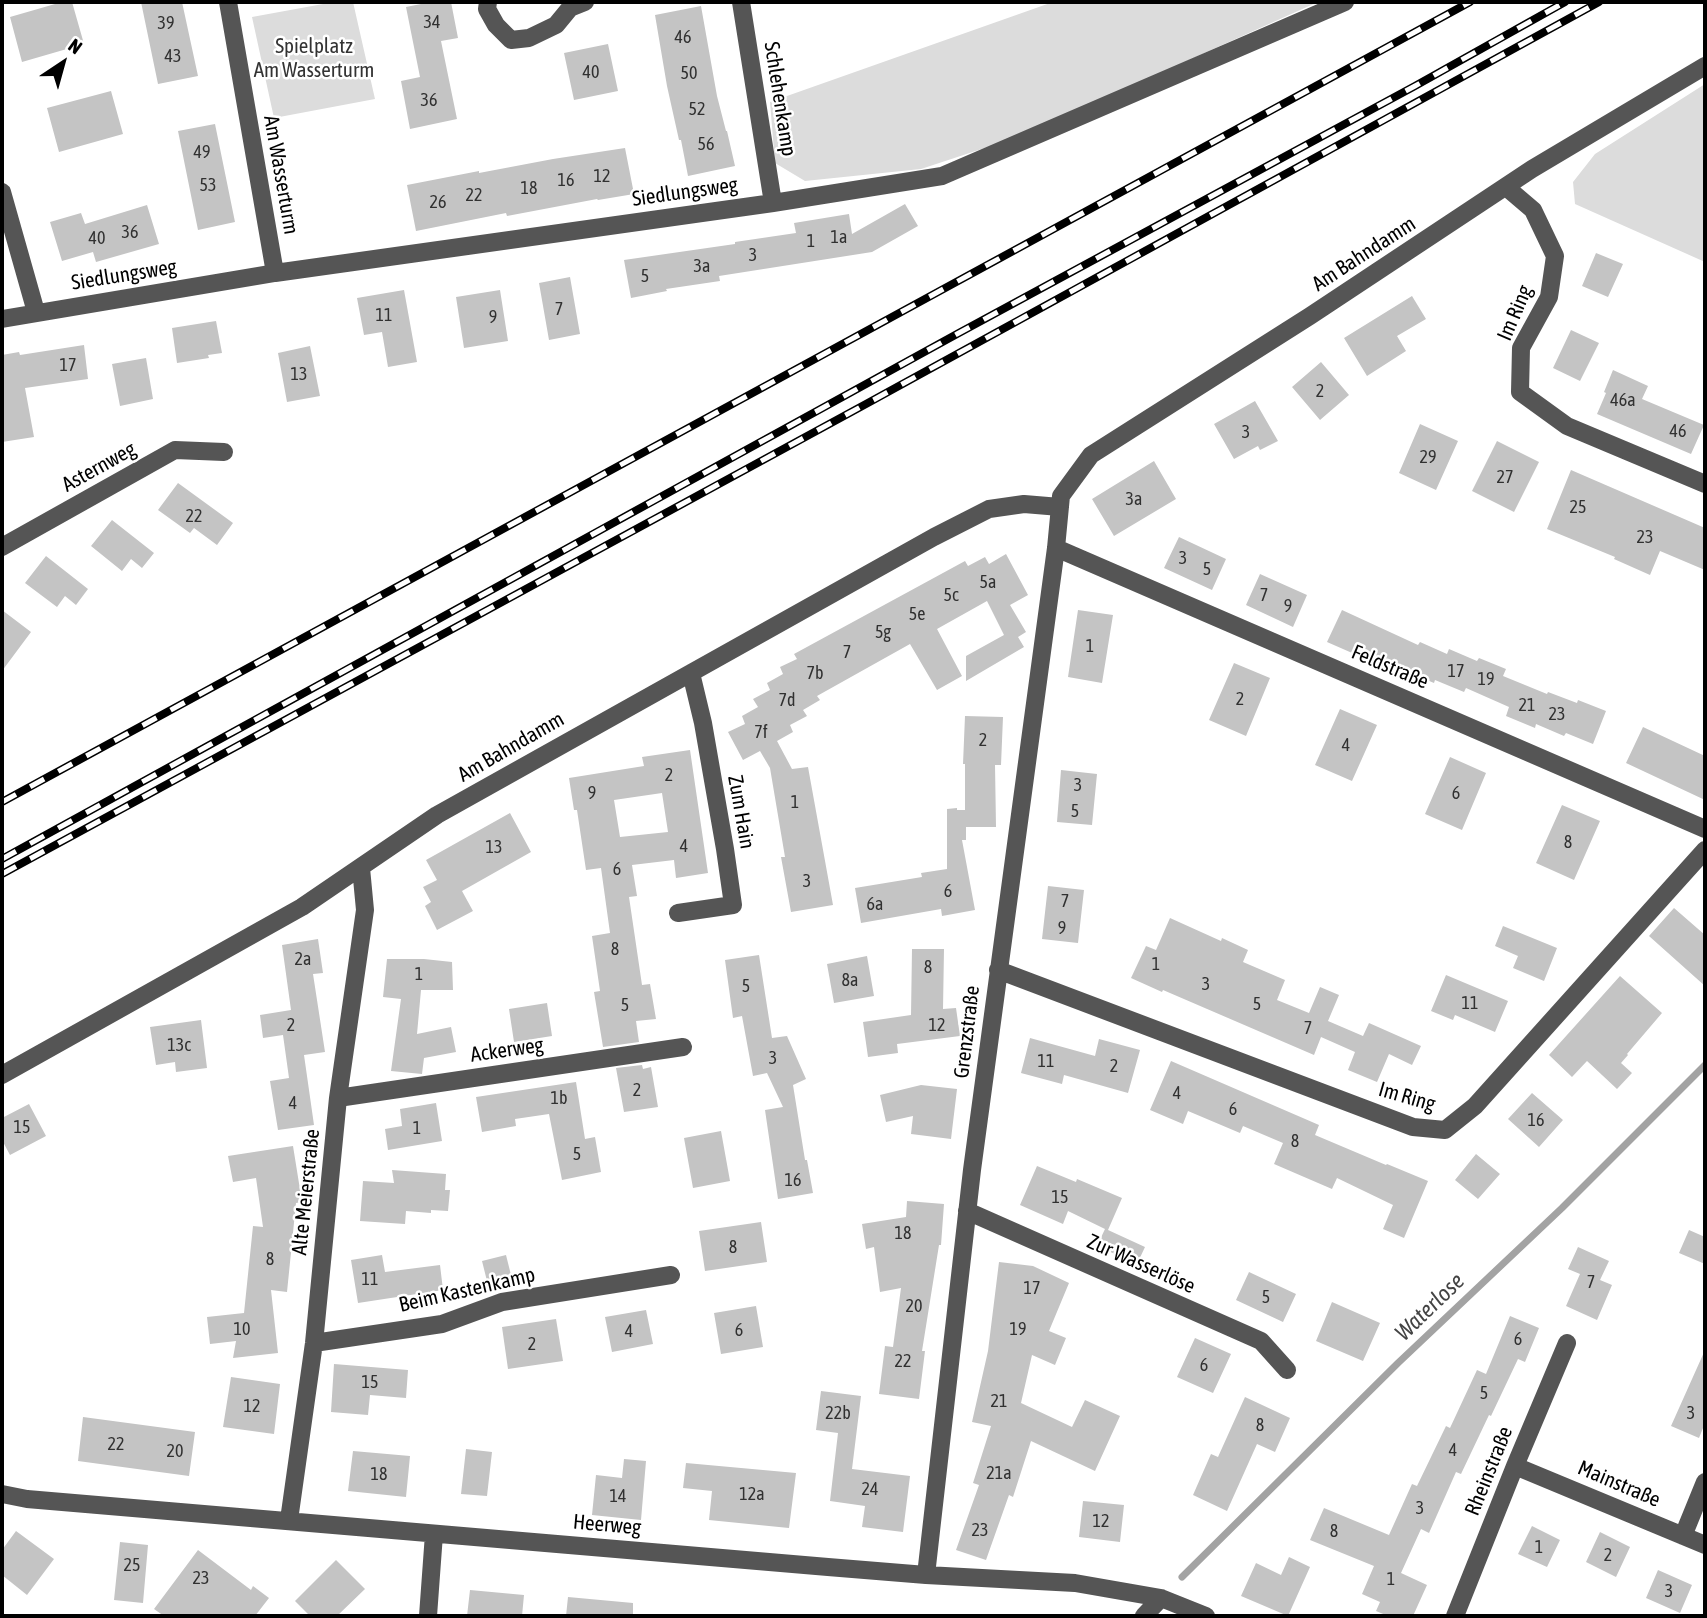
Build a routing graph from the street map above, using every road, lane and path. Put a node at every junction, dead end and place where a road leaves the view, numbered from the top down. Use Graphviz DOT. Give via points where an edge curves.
graph roads {
  1 [pos="228,2"];
  2 [pos="488,2"];
  3 [pos="741,2"];
  4 [pos="1345,2"];
  5 [pos="573,4"];
  6 [pos="1705,66"];
  7 [pos="1506,187"];
  8 [pos="2,192"];
  9 [pos="773,203"];
  10 [pos="275,272"];
  11 [pos="36,312"];
  12 [pos="2,319"];
  13 [pos="224,452"];
  14 [pos="1705,484"];
  15 [pos="1061,502"];
  16 [pos="2,547"];
  17 [pos="1056,548"];
  18 [pos="691,673"];
  19 [pos="1705,828"];
  20 [pos="1705,850"];
  21 [pos="361,868"];
  22 [pos="678,913"];
  23 [pos="998,970"];
  24 [pos="683,1047"];
  25 [pos="2,1075"];
  26 [pos="338,1098"];
  27 [pos="967,1211"];
  28 [pos="671,1275"];
  29 [pos="314,1343"];
  30 [pos="1567,1343"];
  31 [pos="1287,1370"];
  32 [pos="1515,1466"];
  33 [pos="1705,1482"];
  34 [pos="2,1494"];
  35 [pos="289,1520"];
  36 [pos="435,1534"];
  37 [pos="1683,1536"];
  38 [pos="1705,1545"];
  39 [pos="926,1575"];
  40 [pos="1161,1598"];
  41 [pos="428,1616"];
  42 [pos="1144,1616"];
  43 [pos="1206,1616"];
  44 [pos="1455,1616"];
  1 -- 10 [label="street, Am Wasserturm"];
  2 -- 5 [label="street" via="496,25 511,40 529,38 556,25"];
  3 -- 9 [label="street, Schlehenkamp"];
  4 -- 9 [label="street, Siedlungsweg" via="942,176"];
  6 -- 7 [label="street, Am Bahndamm"];
  7 -- 14 [label="street, Im Ring" via="1533,210 1555,256 1549,297 1521,348 1520,392 1567,426"];
  7 -- 15 [label="street, Am Bahndamm" via="1091,455"];
  8 -- 11 [label="street"];
  9 -- 10 [label="street, Siedlungsweg"];
  10 -- 11 [label="street, Siedlungsweg"];
  11 -- 12 [label="street, Siedlungsweg"];
  13 -- 16 [label="street, Asternweg" via="175,450"];
  15 -- 17 [label="street, Grenzstraße"];
  15 -- 18 [label="street, Am Bahndamm" via="989,509"];
  17 -- 19 [label="street, Feldstraße"];
  17 -- 23 [label="street, Grenzstraße"];
  18 -- 21 [label="street, Am Bahndamm" via="437,815"];
  18 -- 22 [label="street, Zum Hain" via="733,905"];
  20 -- 23 [label="street, Im Ring" via="1475,1105 1445,1130 1413,1127"];
  21 -- 25 [label="street, Am Bahndamm" via="302,907"];
  21 -- 26 [label="street, Alte Meierstraße" via="365,910"];
  23 -- 27 [label="street, Grenzstraße"];
  24 -- 26 [label="street, Ackerweg"];
  26 -- 29 [label="street, Alte Meierstraße"];
  27 -- 31 [label="street, Zur Wasserlöse" via="1261,1341"];
  27 -- 39 [label="street, Grenzstraße"];
  28 -- 29 [label="street, Beim Kastenkamp" via="502,1302 442,1324"];
  29 -- 35 [label="street, Alte Meierstraße"];
  30 -- 32 [label="street, Rheinstraße"];
  32 -- 37 [label="street, Mainstraße"];
  32 -- 44 [label="street, Rheinstraße"];
  33 -- 37 [label="street"];
  34 -- 35 [label="street, Heerweg"];
  35 -- 36 [label="street, Heerweg"];
  36 -- 39 [label="street, Heerweg"];
  36 -- 41 [label="street"];
  37 -- 38 [label="street, Mainstraße"];
  39 -- 40 [label="street, Heerweg" via="1075,1583"];
  40 -- 42 [label="street"];
  40 -- 43 [label="street, Heerweg"];
}
